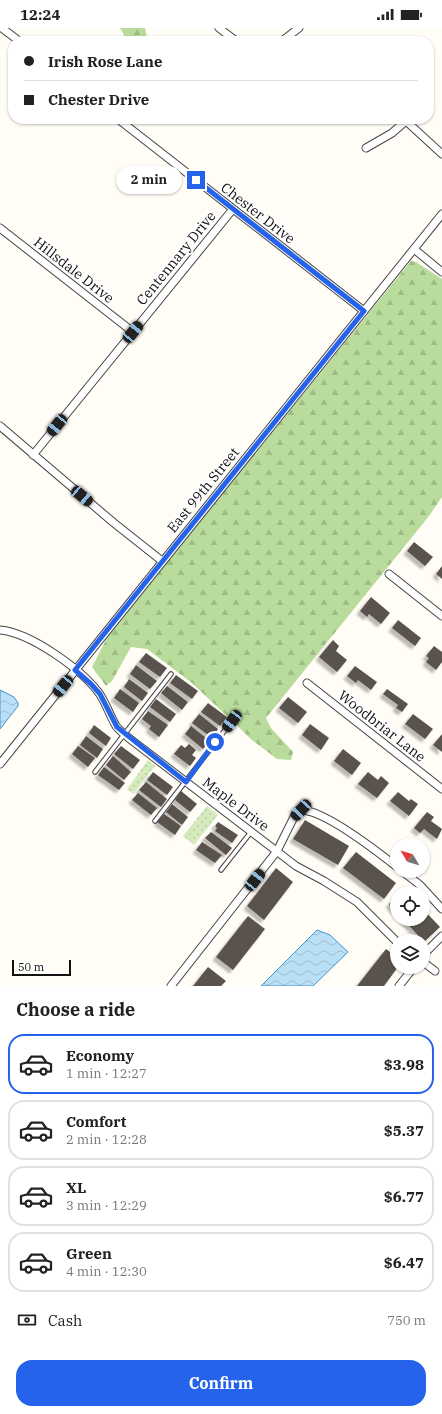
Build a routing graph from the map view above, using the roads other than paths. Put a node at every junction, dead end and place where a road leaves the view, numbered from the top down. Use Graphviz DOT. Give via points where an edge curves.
graph roads {
  1 [pos="2,28"];
  2 [pos="218,28"];
  3 [pos="299,28"];
  4 [pos="12,36"];
  5 [pos="229,36"];
  6 [pos="289,36"];
  7 [pos="124,124"];
  8 [pos="402,124"];
  9 [pos="411,124"];
  10 [pos="366,148"];
  11 [pos="442,154"];
  12 [pos="233,209"];
  13 [pos="442,214"];
  14 [pos="0,228"];
  15 [pos="414,249"];
  16 [pos="442,272"];
  17 [pos="364,311"];
  18 [pos="133,332"];
  19 [pos="0,426"];
  20 [pos="33,455"];
  21 [pos="162,561"];
  22 [pos="389,574"];
  23 [pos="442,616"];
  24 [pos="0,630"];
  25 [pos="75,670"];
  26 [pos="171,674"];
  27 [pos="307,683"];
  28 [pos="232,721"];
  29 [pos="124,734"];
  30 [pos="0,764"];
  31 [pos="94,772"];
  32 [pos="186,782"];
  33 [pos="442,789"];
  34 [pos="155,821"];
  35 [pos="251,832"];
  36 [pos="277,851"];
  37 [pos="390,862"];
  38 [pos="221,870"];
  39 [pos="411,878"];
  40 [pos="442,909"];
  41 [pos="390,935"];
  42 [pos="442,936"];
  43 [pos="430,948"];
  44 [pos="430,967"];
  45 [pos="435,971"];
  46 [pos="408,974"];
  47 [pos="171,986"];
  48 [pos="399,986"];
  1 -- 4 [label="street"];
  2 -- 5 [label="street"];
  3 -- 6 [label="street"];
  7 -- 12 [label="street, Chester Drive"];
  8 -- 10 [label="street"];
  9 -- 11 [label="street"];
  12 -- 17 [label="street, Chester Drive"];
  12 -- 18 [label="street, Centennary Drive"];
  13 -- 15 [label="street, East 99th Street"];
  14 -- 18 [label="street, Hillsdale Drive"];
  15 -- 16 [label="street"];
  15 -- 17 [label="street, East 99th Street"];
  17 -- 21 [label="street, East 99th Street"];
  18 -- 20 [label="street, Centennary Drive"];
  19 -- 20 [label="street"];
  20 -- 21 [label="street"];
  21 -- 25 [label="street, East 99th Street"];
  22 -- 23 [label="street"];
  24 -- 25 [label="street, Maple Drive" via="18,633 36,641"];
  25 -- 29 [label="street, Maple Drive" via="100,694 117,727"];
  25 -- 30 [label="street, East 99th Street"];
  26 -- 29 [label="lane"];
  27 -- 33 [label="street, Woodbriar Lane"];
  28 -- 32 [label="lane"];
  29 -- 31 [label="lane"];
  29 -- 32 [label="street, Maple Drive"];
  32 -- 34 [label="lane"];
  32 -- 35 [label="street, Maple Drive"];
  35 -- 36 [label="street, Maple Drive"];
  35 -- 38 [label="lane"];
  36 -- 37 [label="street" via="294,818 301,810 310,810 360,840"];
  36 -- 41 [label="street, Maple Drive" via="296,866 357,902"];
  36 -- 47 [label="street"];
  39 -- 40 [label="street"];
  42 -- 43 [label="street"];
  44 -- 45 [label="street"];
  46 -- 48 [label="street"];
}
